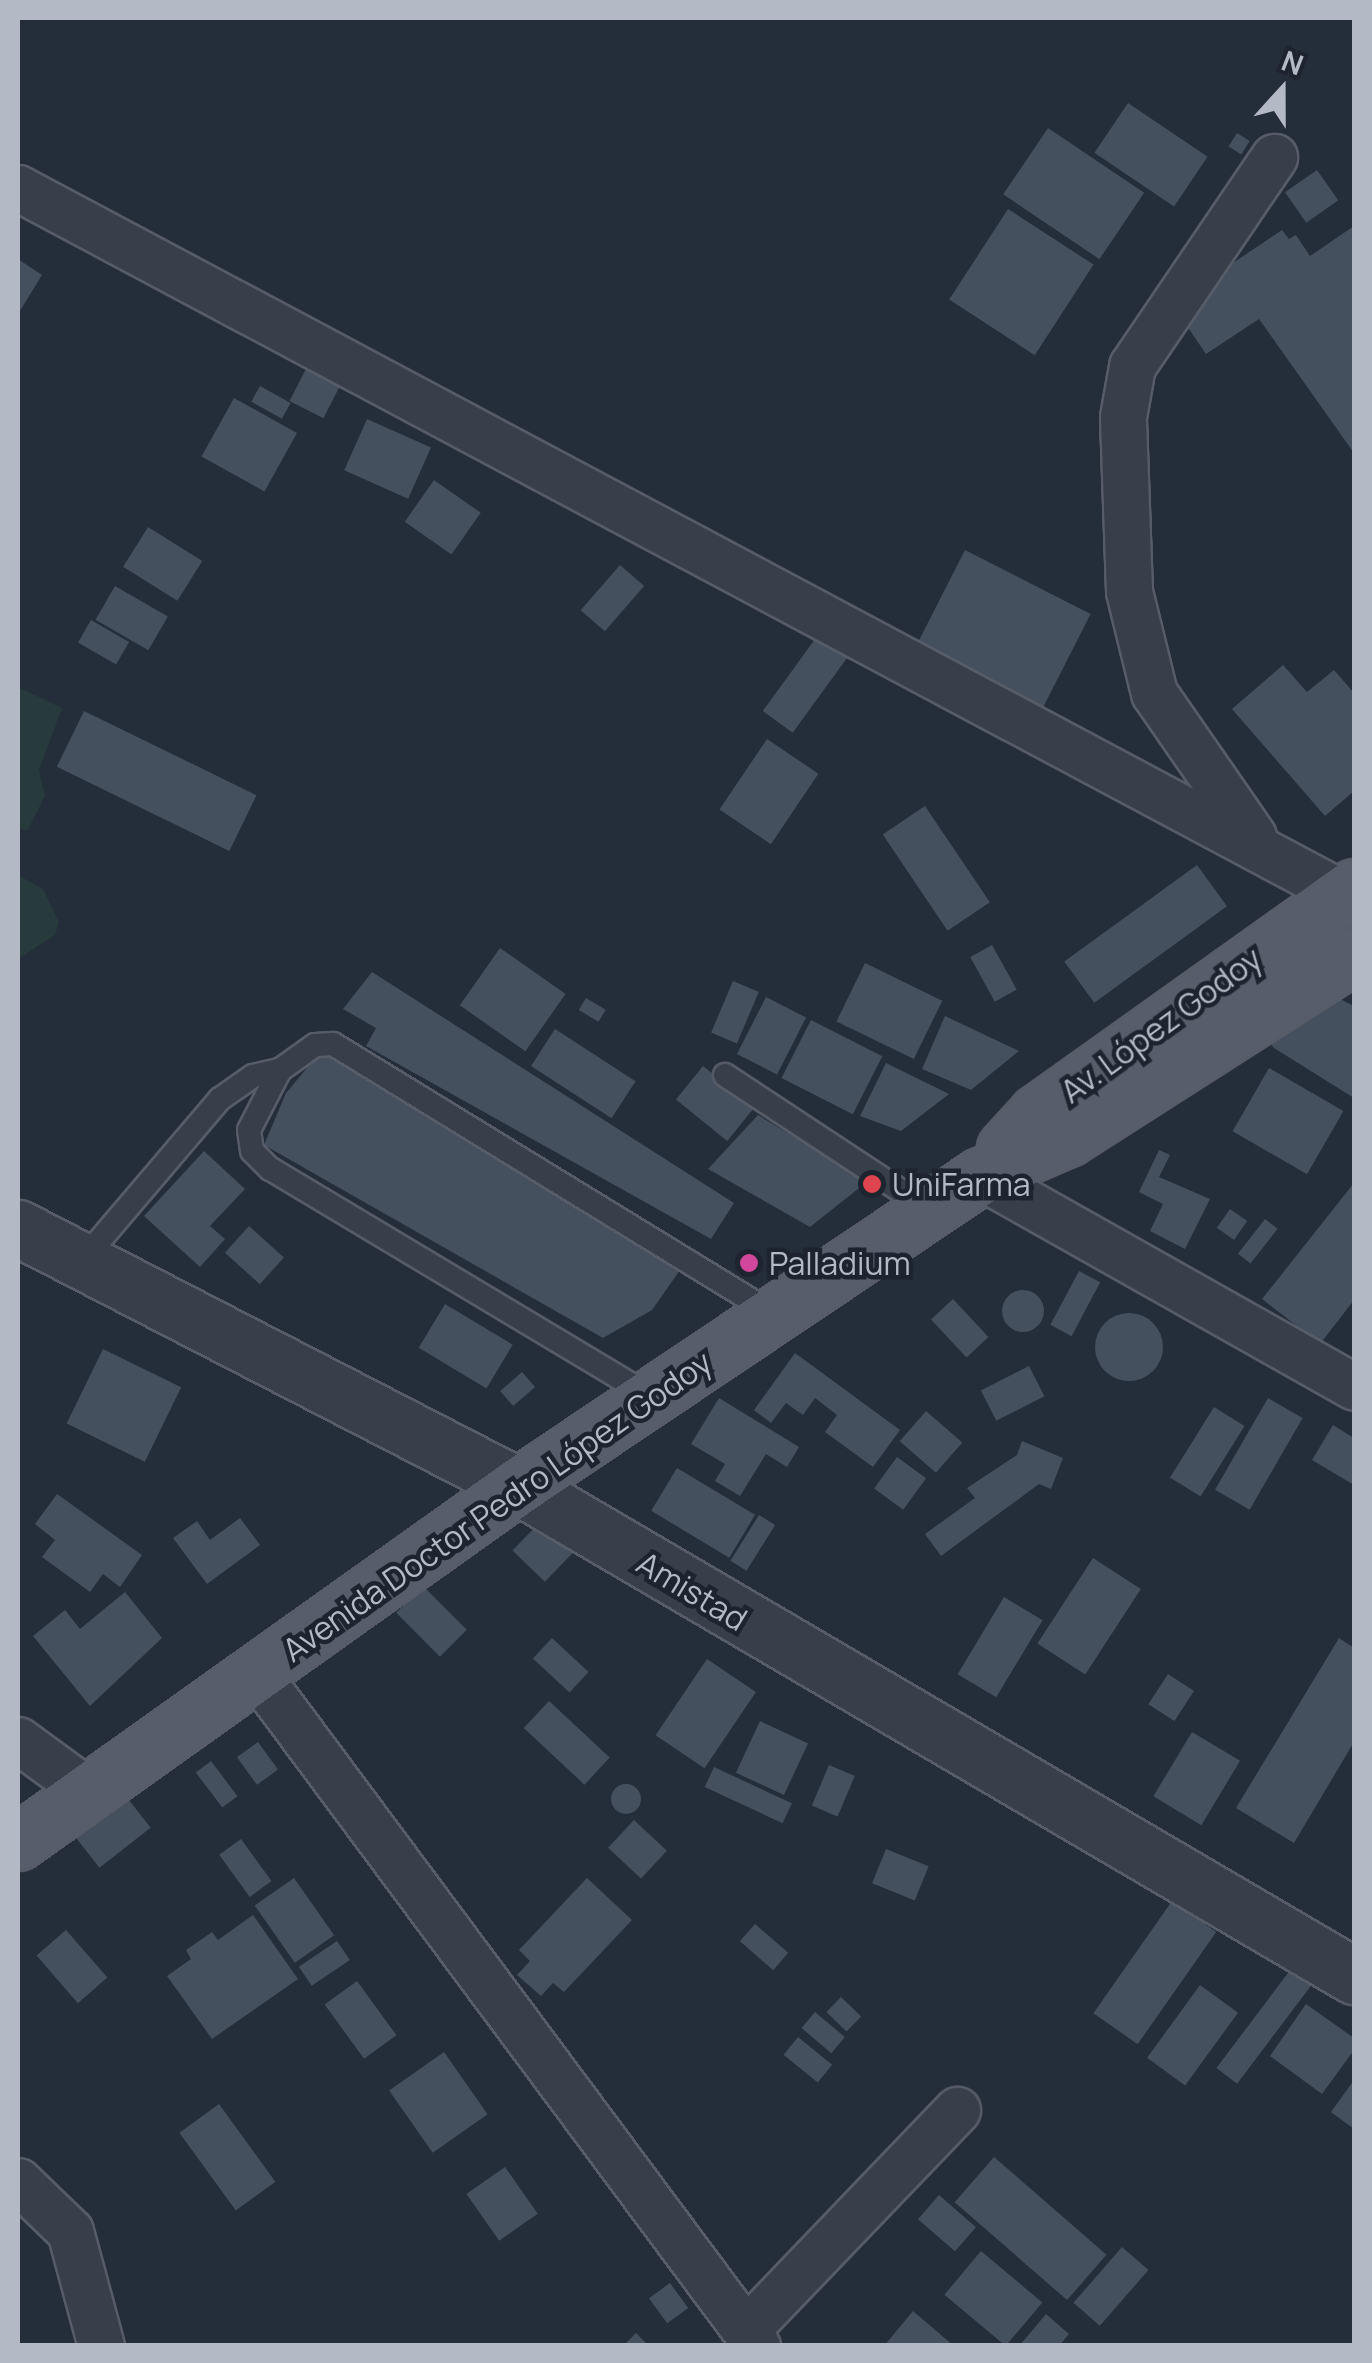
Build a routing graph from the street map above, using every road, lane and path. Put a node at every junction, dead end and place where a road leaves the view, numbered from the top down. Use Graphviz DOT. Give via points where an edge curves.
graph roads {
  1 [pos="1274,157"];
  2 [pos="18,188"];
  3 [pos="1265,850"];
  4 [pos="1352,893"];
  5 [pos="1354,954"];
  6 [pos="280,1070"];
  7 [pos="725,1075"];
  8 [pos="980,1176"];
  9 [pos="930,1210"];
  10 [pos="18,1228"];
  11 [pos="82,1261"];
  12 [pos="775,1315"];
  13 [pos="1354,1387"];
  14 [pos="652,1397"];
  15 [pos="518,1486"];
  16 [pos="256,1674"];
  17 [pos="18,1740"];
  18 [pos="89,1792"];
  19 [pos="18,1842"];
  20 [pos="1354,1976"];
  21 [pos="957,2110"];
  22 [pos="18,2181"];
  23 [pos="751,2338"];
  24 [pos="101,2346"];
  1 -- 3 [label="street" via="1132,366 1123,417 1129,591 1154,692 1230,809"];
  2 -- 3 [label="street"];
  3 -- 4 [label="street"];
  4 -- 8 [label="main road, Av. López Godoy" via="1037,1114"];
  5 -- 8 [label="main road" via="1068,1138"];
  6 -- 11 [label="lane" via="253,1076 220,1099"];
  6 -- 12 [label="lane" via="315,1045 333,1044"];
  6 -- 14 [label="lane" via="249,1130 252,1151 270,1170"];
  7 -- 9 [label="lane"];
  8 -- 9 [label="main road, Avenida Doctor Pedro López Godoy"];
  8 -- 13 [label="street"];
  9 -- 12 [label="main road, Avenida Doctor Pedro López Godoy"];
  10 -- 11 [label="street, Amistad"];
  11 -- 15 [label="street, Amistad"];
  12 -- 14 [label="main road, Avenida Doctor Pedro López Godoy"];
  14 -- 15 [label="main road, Avenida Doctor Pedro López Godoy"];
  15 -- 16 [label="main road, Avenida Doctor Pedro López Godoy"];
  15 -- 20 [label="street, Amistad"];
  16 -- 18 [label="main road, Avenida Doctor Pedro López Godoy"];
  16 -- 23 [label="street"];
  17 -- 18 [label="street"];
  18 -- 19 [label="main road, Avenida Doctor Pedro López Godoy"];
  21 -- 23 [label="street"];
  22 -- 24 [label="street" via="70,2230"];
}
